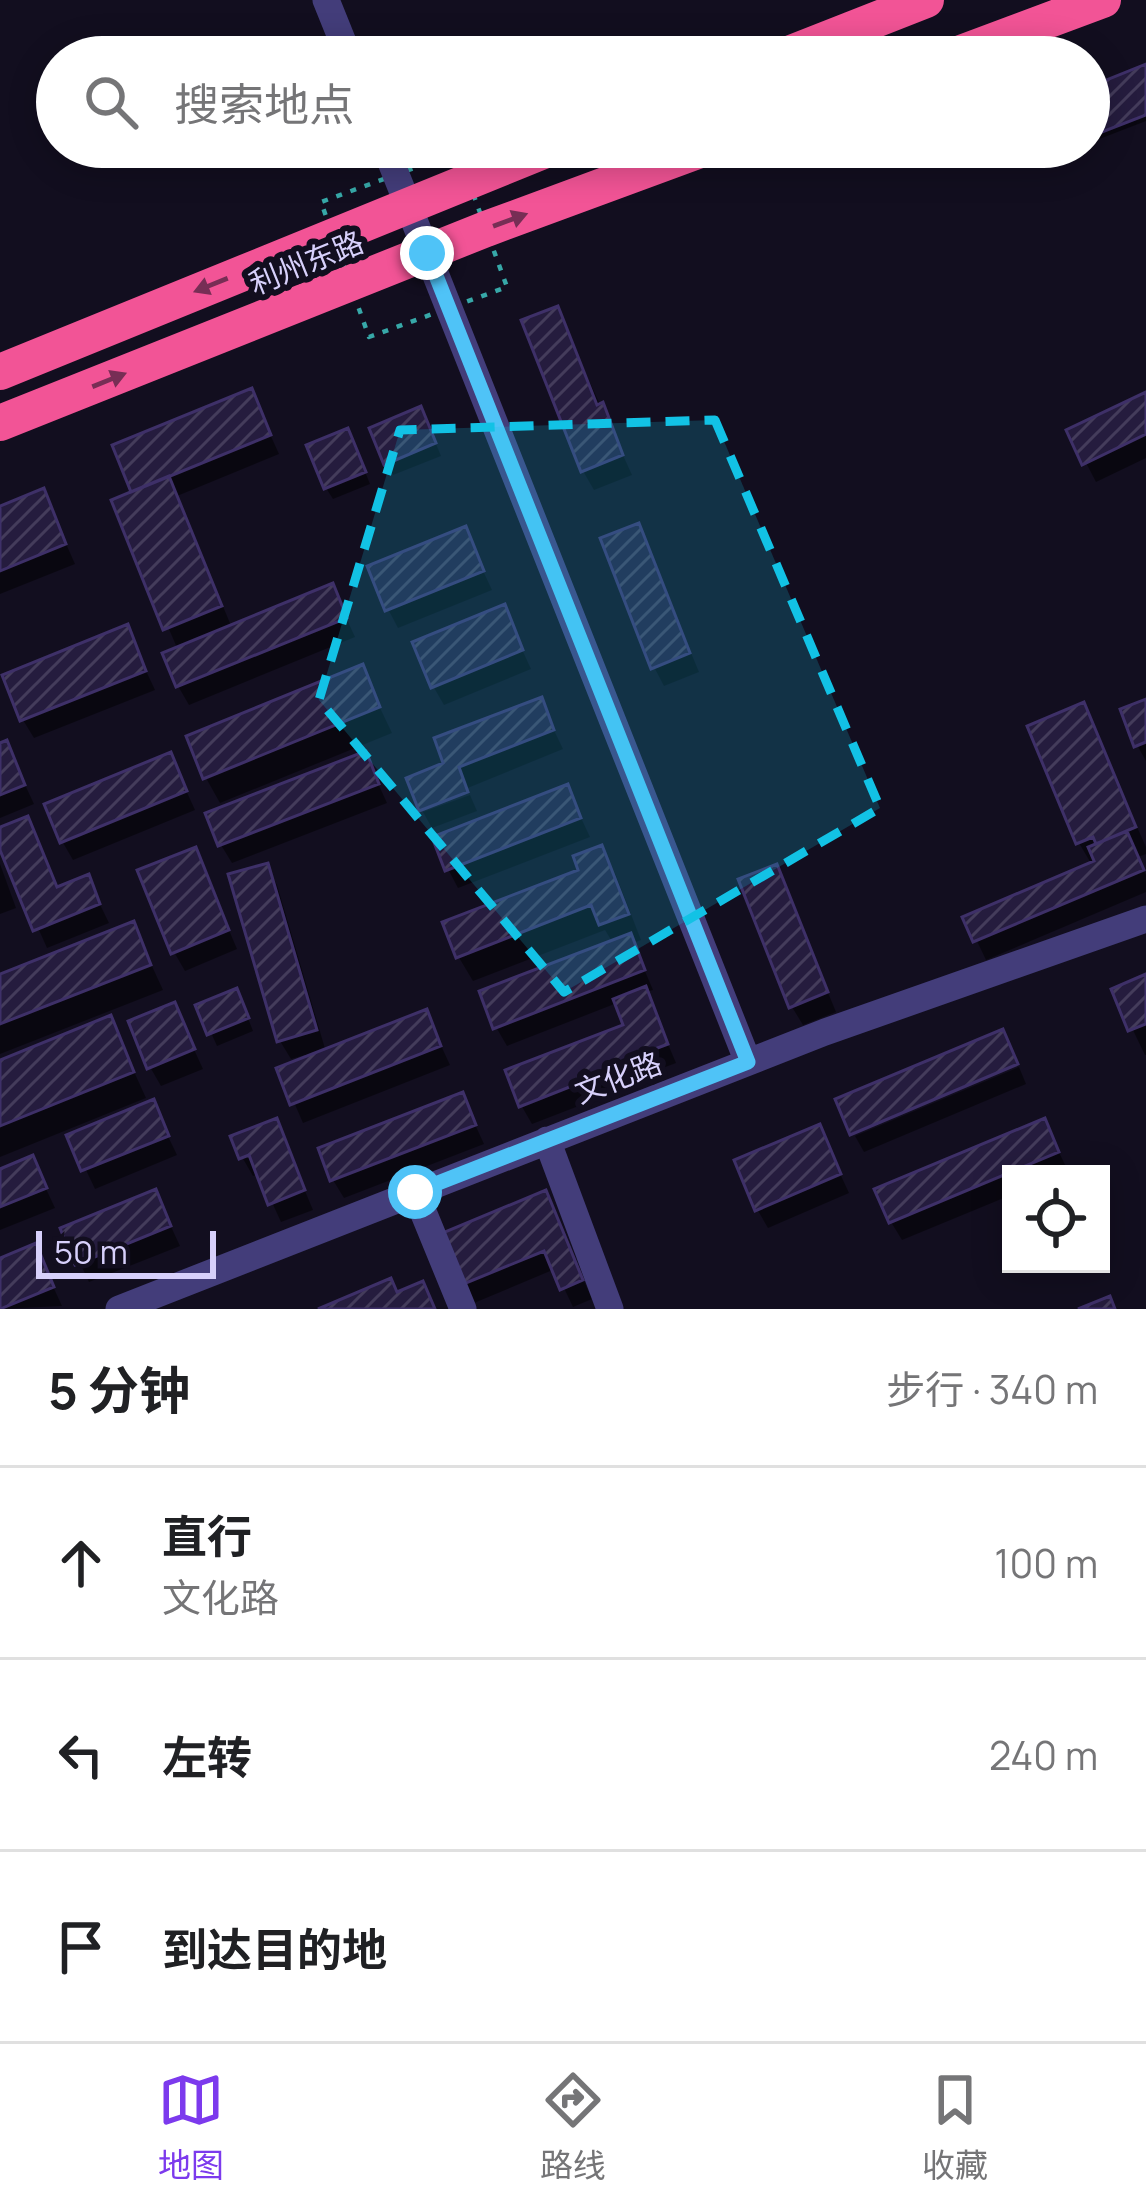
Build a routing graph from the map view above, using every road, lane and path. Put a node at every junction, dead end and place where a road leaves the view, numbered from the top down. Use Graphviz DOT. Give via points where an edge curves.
graph roads {
  1 [pos="326,0"];
  2 [pos="926,0"];
  3 [pos="1103,0"];
  4 [pos="341,36"];
  5 [pos="834,36"];
  6 [pos="1006,36"];
  7 [pos="393,168"];
  8 [pos="500,168"];
  9 [pos="652,168"];
  10 [pos="408,204"];
  11 [pos="427,253"];
  12 [pos="0,372"];
  13 [pos="0,423"];
  14 [pos="1146,919"];
  15 [pos="748,1062"];
  16 [pos="547,1140"];
  17 [pos="415,1192"];
  18 [pos="119,1309"];
  19 [pos="463,1309"];
  20 [pos="610,1309"];
  1 -- 4 [label="street"];
  2 -- 5 [label="highway"];
  3 -- 6 [label="highway"];
  7 -- 10 [label="street"];
  8 -- 10 [label="highway, 利州东路"];
  11 -- 9 [label="highway, 利州东路, one-way"];
  10 -- 11 [label="street"];
  10 -- 12 [label="highway, 利州东路, one-way"];
  13 -- 11 [label="highway, 利州东路, one-way"];
  11 -- 15 [label="street"];
  14 -- 15 [label="street, 文化路"];
  15 -- 16 [label="street, 文化路"];
  16 -- 17 [label="street, 文化路"];
  16 -- 20 [label="street"];
  17 -- 18 [label="street, 文化路"];
  17 -- 19 [label="street"];
}
